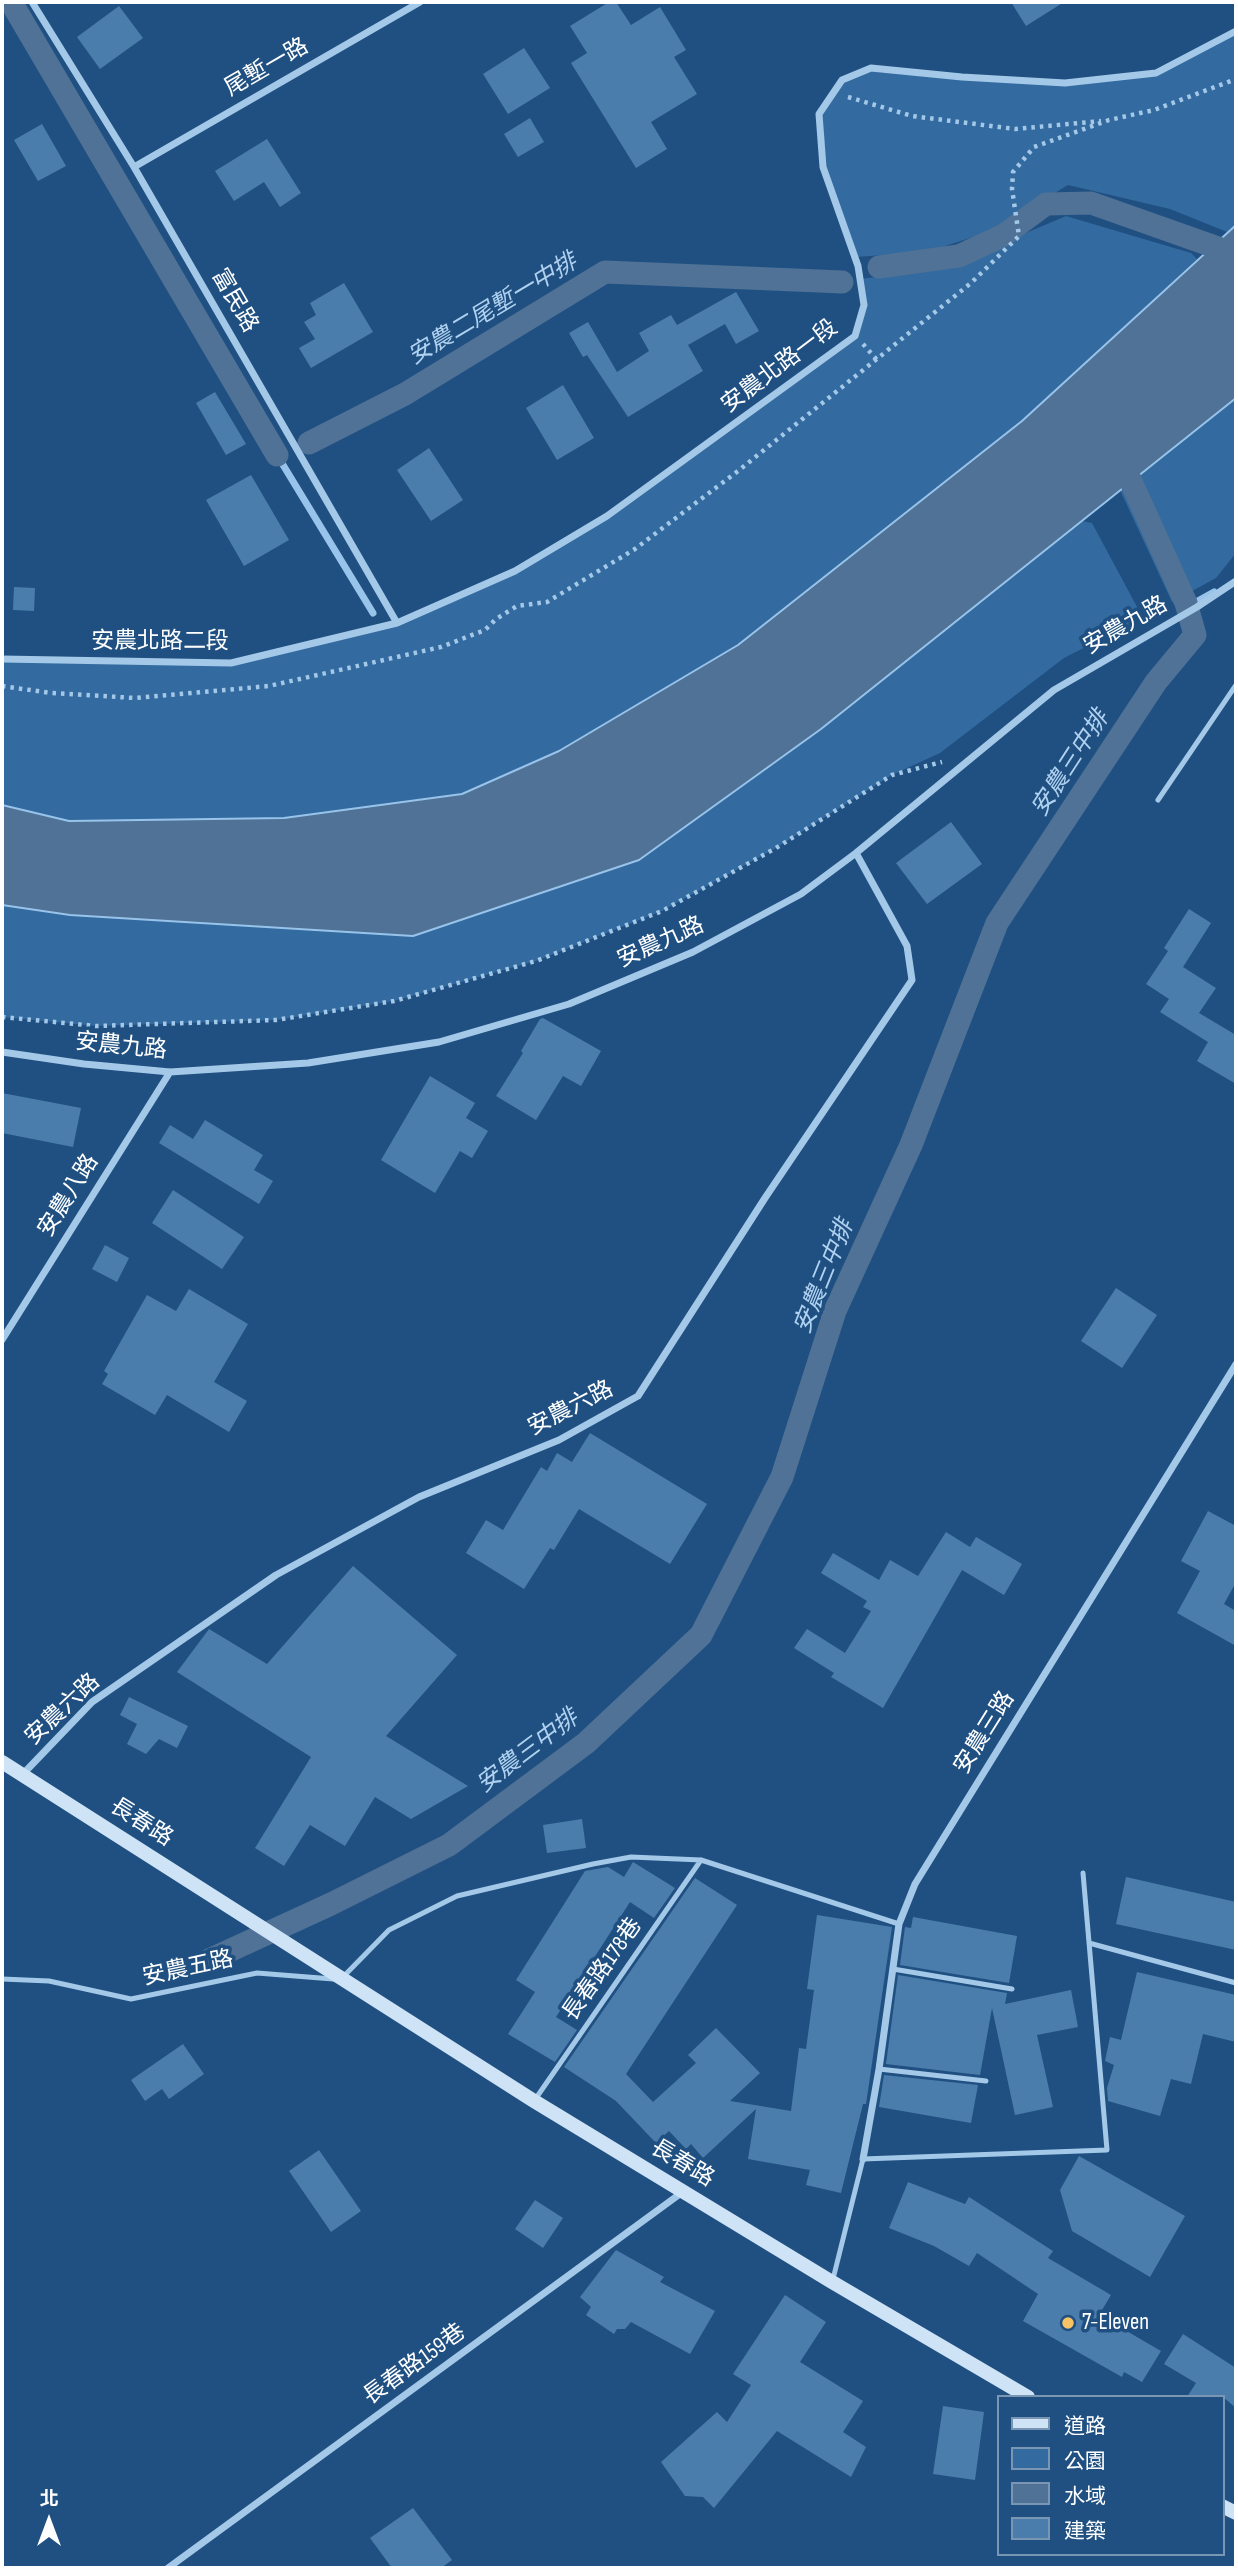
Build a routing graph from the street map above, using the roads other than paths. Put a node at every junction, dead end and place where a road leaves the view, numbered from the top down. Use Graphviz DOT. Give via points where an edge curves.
graph roads {
  1 [pos="32,2"];
  2 [pos="420,2"];
  3 [pos="1236,31"];
  4 [pos="134,167"];
  5 [pos="1236,582"];
  6 [pos="397,623"];
  7 [pos="2,659"];
  8 [pos="1236,685"];
  9 [pos="1158,800"];
  10 [pos="856,853"];
  11 [pos="2,1052"];
  12 [pos="170,1072"];
  13 [pos="2,1340"];
  14 [pos="1236,1364"];
  15 [pos="2,1762"];
  16 [pos="22,1775"];
  17 [pos="701,1860"];
  18 [pos="1083,1873"];
  19 [pos="899,1924"];
  20 [pos="1089,1943"];
  21 [pos="893,1969"];
  22 [pos="2,1979"];
  23 [pos="341,1979"];
  24 [pos="1236,1983"];
  25 [pos="1012,1989"];
  26 [pos="879,2069"];
  27 [pos="986,2081"];
  28 [pos="534,2101"];
  29 [pos="863,2159"];
  30 [pos="684,2191"];
  31 [pos="832,2282"];
  32 [pos="1025,2395"];
  33 [pos="168,2568"];
  1 -- 4 [label="street, 富民路"];
  2 -- 4 [label="street, 尾塹一路"];
  3 -- 6 [label="street, 安農北路一段" via="1156,73 1065,83 871,68 842,80 819,114 822,167 858,266 864,305 855,336 607,516 515,571"];
  4 -- 6 [label="street, 富民路"];
  5 -- 10 [label="street, 安農九路" via="1054,690"];
  6 -- 7 [label="street, 安農北路二段" via="231,663"];
  8 -- 9 [label="lane"];
  10 -- 12 [label="street, 安農九路" via="801,894 693,952 569,1004 439,1042 308,1063"];
  10 -- 16 [label="street, 安農六路" via="907,946 912,980 638,1396 559,1440 419,1497 276,1575 93,1702"];
  11 -- 12 [label="street, 安農九路"];
  12 -- 13 [label="street, 安農八路"];
  14 -- 19 [label="street, 安農三路" via="915,1884"];
  15 -- 16 [label="street, 長春路"];
  16 -- 23 [label="street, 長春路"];
  17 -- 19 [label="lane"];
  17 -- 23 [label="lane" via="631,1857 457,1896 389,1930"];
  17 -- 28 [label="lane, 長春路178巷"];
  18 -- 20 [label="lane"];
  19 -- 21 [label="street, 安農三路"];
  20 -- 24 [label="lane"];
  20 -- 29 [label="lane" via="1107,2150"];
  21 -- 25 [label="lane"];
  21 -- 26 [label="street, 安農三路"];
  22 -- 23 [label="lane, 安農五路" via="49,1981 131,1999 257,1973"];
  23 -- 28 [label="street, 長春路"];
  26 -- 27 [label="lane"];
  26 -- 29 [label="street, 安農三路"];
  28 -- 30 [label="street, 長春路"];
  29 -- 31 [label="lane"];
  30 -- 31 [label="street, 長春路"];
  30 -- 33 [label="street, 長春路159巷"];
  31 -- 32 [label="street, 長春路"];
}
